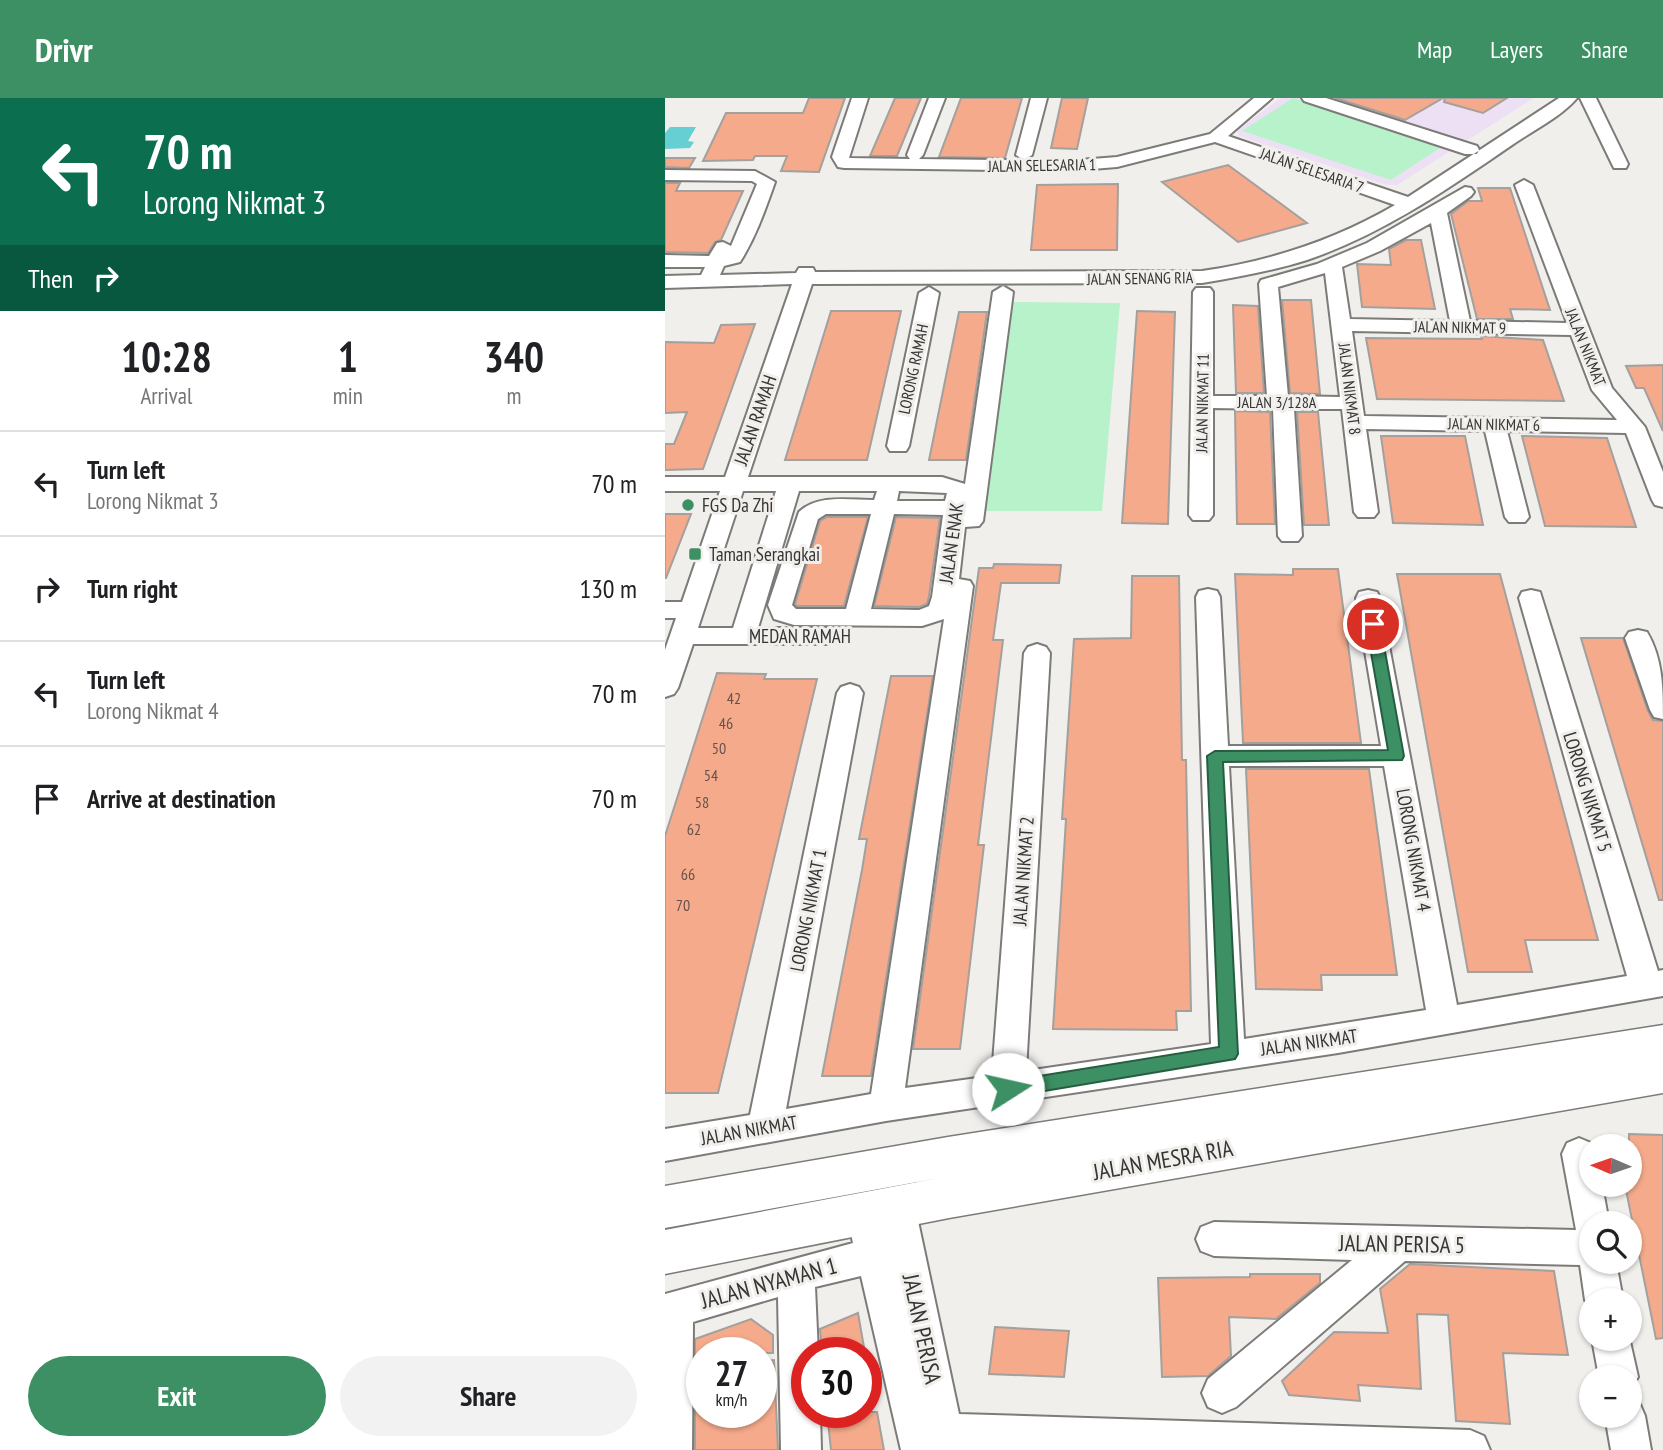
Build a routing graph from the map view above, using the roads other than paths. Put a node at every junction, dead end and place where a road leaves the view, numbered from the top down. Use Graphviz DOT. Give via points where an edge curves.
graph roads {
  1 [pos="860,98"];
  2 [pos="937,98"];
  3 [pos="1039,98"];
  4 [pos="1264,98"];
  5 [pos="1310,98"];
  6 [pos="1550,98"];
  7 [pos="1569,98"];
  8 [pos="1588,98"];
  9 [pos="1216,136"];
  10 [pos="1471,150"];
  11 [pos="915,155"];
  12 [pos="1024,155"];
  13 [pos="1620,163"];
  14 [pos="665,175"];
  15 [pos="1524,185"];
  16 [pos="665,186"];
  17 [pos="1465,192"];
  18 [pos="1399,200"];
  19 [pos="1438,213"];
  20 [pos="665,261"];
  21 [pos="1213,266"];
  22 [pos="1333,266"];
  23 [pos="665,273"];
  24 [pos="712,273"];
  25 [pos="803,281"];
  26 [pos="665,282"];
  27 [pos="1268,284"];
  28 [pos="1003,292"];
  29 [pos="1203,292"];
  30 [pos="665,293"];
  31 [pos="929,293"];
  32 [pos="1342,325"];
  33 [pos="1461,327"];
  34 [pos="1578,329"];
  35 [pos="1202,402"];
  36 [pos="1280,402"];
  37 [pos="1353,412"];
  38 [pos="1494,424"];
  39 [pos="1634,427"];
  40 [pos="898,446"];
  41 [pos="734,483"];
  42 [pos="790,483"];
  43 [pos="665,484"];
  44 [pos="887,496"];
  45 [pos="1663,500"];
  46 [pos="1366,512"];
  47 [pos="1201,515"];
  48 [pos="1517,517"];
  49 [pos="1290,536"];
  50 [pos="1208,597"];
  51 [pos="1368,598"];
  52 [pos="1531,598"];
  53 [pos="665,610"];
  54 [pos="691,610"];
  55 [pos="857,617"];
  56 [pos="682,636"];
  57 [pos="743,636"];
  58 [pos="917,637"];
  59 [pos="1638,638"];
  60 [pos="1037,653"];
  61 [pos="665,688"];
  62 [pos="850,693"];
  63 [pos="1663,710"];
  64 [pos="1215,756"];
  65 [pos="1397,756"];
  66 [pos="1654,984"];
  67 [pos="1444,1020"];
  68 [pos="1663,1042"];
  69 [pos="1228,1054"];
  70 [pos="1663,1075"];
  71 [pos="1008,1089"];
  72 [pos="885,1106"];
  73 [pos="765,1126"];
  74 [pos="665,1145"];
  75 [pos="948,1157"];
  76 [pos="824,1180"];
  77 [pos="665,1207"];
  78 [pos="879,1218"];
  79 [pos="1214,1239"];
  80 [pos="1399,1243"];
  81 [pos="1579,1248"];
  82 [pos="665,1252"];
  83 [pos="796,1274"];
  84 [pos="670,1310"];
  85 [pos="1222,1393"];
  86 [pos="1627,1428"];
  87 [pos="937,1445"];
  88 [pos="672,1450"];
  89 [pos="801,1450"];
  90 [pos="1470,1450"];
  91 [pos="1631,1450"];
  1 -- 9 [label="street, JALAN SELESARIA 1" via="840,157 844,163 1098,165"];
  2 -- 11 [label="street"];
  3 -- 12 [label="street"];
  4 -- 9 [label="street, JALAN SELESARIA 1"];
  5 -- 10 [label="street"];
  6 -- 10 [label="street, JALAN SENANG RIA"];
  7 -- 18 [label="street, JALAN SENANG RIA"];
  8 -- 13 [label="street"];
  9 -- 18 [label="street, JALAN SELESARIA 7"];
  10 -- 18 [label="street, JALAN SENANG RIA"];
  14 -- 24 [label="street" via="755,176 766,182 747,218 735,256"];
  15 -- 34 [label="street, JALAN NIKMAT"];
  16 -- 24 [label="street" via="740,186 749,190"];
  17 -- 19 [label="street"];
  18 -- 21 [label="street, JALAN SENANG RIA" via="1296,248"];
  18 -- 21 [label="street, JALAN SENANG RIA" via="1352,234 1293,260 1261,269"];
  19 -- 22 [label="street"];
  19 -- 33 [label="street"];
  20 -- 24 [label="street"];
  21 -- 25 [label="street, JALAN SENANG RIA" via="1059,279"];
  22 -- 27 [label="street"];
  22 -- 32 [label="street, JALAN NIKMAT 8"];
  23 -- 24 [label="street, JALAN SENANG RIA"];
  24 -- 25 [label="street, JALAN SENANG RIA"];
  24 -- 26 [label="street, JALAN SENANG RIA"];
  25 -- 30 [label="street"];
  25 -- 31 [label="street"];
  25 -- 41 [label="street, JALAN RAMAH"];
  27 -- 29 [label="street"];
  27 -- 36 [label="street"];
  28 -- 29 [label="street"];
  28 -- 31 [label="street"];
  28 -- 72 [label="street"];
  29 -- 35 [label="street, JALAN NIKMAT 11"];
  31 -- 40 [label="street, LORONG RAMAH"];
  32 -- 33 [label="street, JALAN NIKMAT 9"];
  32 -- 37 [label="street, JALAN NIKMAT 8"];
  33 -- 34 [label="street, JALAN NIKMAT 9"];
  34 -- 39 [label="street, JALAN NIKMAT" via="1602,390"];
  35 -- 36 [label="street, JALAN 3/128A"];
  35 -- 47 [label="street, JALAN NIKMAT 11"];
  36 -- 37 [label="street, JALAN 3/128A"];
  36 -- 49 [label="street"];
  37 -- 38 [label="street, JALAN NIKMAT 6"];
  37 -- 46 [label="street, JALAN NIKMAT 8"];
  38 -- 39 [label="street, JALAN NIKMAT 6"];
  38 -- 48 [label="street"];
  39 -- 45 [label="street, JALAN NIKMAT"];
  41 -- 42 [label="street"];
  41 -- 43 [label="street"];
  41 -- 54 [label="street, JALAN RAMAH"];
  42 -- 44 [label="street"];
  42 -- 57 [label="street"];
  44 -- 55 [label="street"];
  44 -- 55 [label="street" via="809,513 780,605 788,616"];
  44 -- 55 [label="street, JALAN ENAK" via="956,498 944,597 940,611 929,617"];
  50 -- 64 [label="street"];
  51 -- 65 [label="street, LORONG NIKMAT 4"];
  52 -- 66 [label="street, LORONG NIKMAT 5"];
  53 -- 54 [label="street"];
  54 -- 56 [label="street, JALAN RAMAH"];
  56 -- 57 [label="street, MEDAN RAMAH"];
  56 -- 61 [label="street, JALAN RAMAH"];
  57 -- 58 [label="street, MEDAN RAMAH"];
  59 -- 63 [label="street"];
  60 -- 71 [label="street, JALAN NIKMAT 2"];
  62 -- 73 [label="street, LORONG NIKMAT 1"];
  64 -- 65 [label="street"];
  64 -- 69 [label="street"];
  65 -- 67 [label="street, LORONG NIKMAT 4"];
  66 -- 67 [label="street, JALAN NIKMAT"];
  67 -- 69 [label="street, JALAN NIKMAT"];
  68 -- 75 [label="main road, JALAN MESRA RIA"];
  69 -- 71 [label="street, JALAN NIKMAT"];
  70 -- 78 [label="main road, JALAN MESRA RIA"];
  71 -- 72 [label="street, JALAN NIKMAT"];
  72 -- 73 [label="street, JALAN NIKMAT"];
  73 -- 74 [label="street, JALAN NIKMAT"];
  75 -- 76 [label="main road, JALAN MESRA RIA"];
  75 -- 78 [label="main road" via="893,1184"];
  76 -- 77 [label="main road, JALAN MESRA RIA"];
  76 -- 78 [label="main road"];
  78 -- 82 [label="main road, JALAN MESRA RIA"];
  78 -- 83 [label="street, JALAN NYAMAN 1"];
  78 -- 87 [label="street, JALAN PERISA"];
  78 -- 87 [label="street, JALAN PERISA"];
  79 -- 80 [label="street, JALAN PERISA 5"];
  80 -- 81 [label="street, JALAN PERISA 5"];
  80 -- 85 [label="street"];
  83 -- 84 [label="street, JALAN NYAMAN 1"];
  83 -- 89 [label="street"];
  84 -- 88 [label="street"];
  86 -- 91 [label="street"];
  87 -- 90 [label="street"];
}
